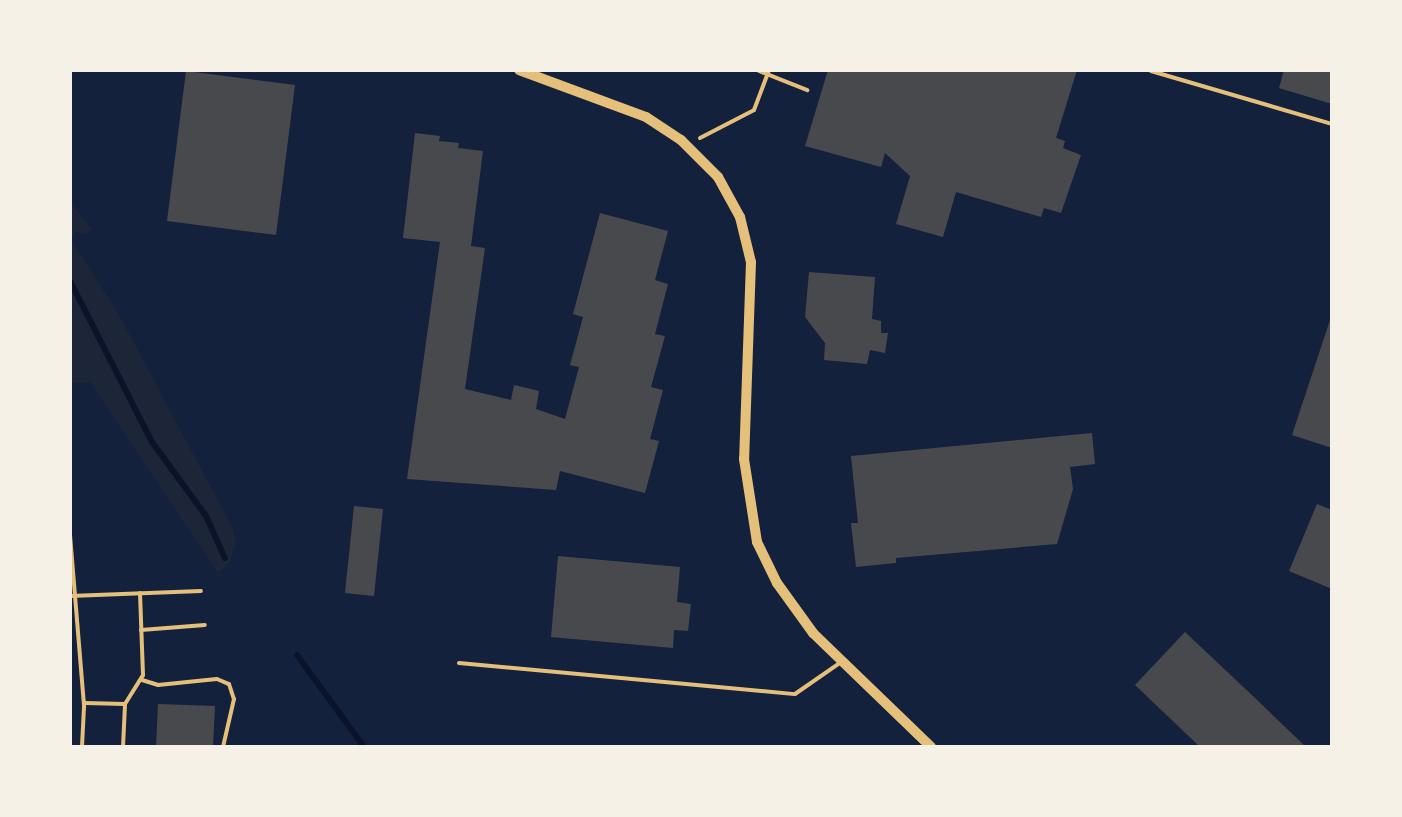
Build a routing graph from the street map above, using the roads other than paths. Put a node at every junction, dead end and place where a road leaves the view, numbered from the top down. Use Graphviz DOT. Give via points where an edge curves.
graph roads {
  1 [pos="518,70"];
  2 [pos="1151,70"];
  3 [pos="542,74"];
  4 [pos="1332,124"];
  5 [pos="70,536"];
  6 [pos="202,591"];
  7 [pos="140,594"];
  8 [pos="72,596"];
  9 [pos="205,625"];
  10 [pos="141,630"];
  11 [pos="841,662"];
  12 [pos="459,663"];
  13 [pos="142,680"];
  14 [pos="84,703"];
  15 [pos="126,704"];
  16 [pos="82,747"];
  17 [pos="123,747"];
  18 [pos="223,747"];
  19 [pos="931,747"];
  1 -- 3 [label="street"];
  2 -- 4 [label="lane"];
  3 -- 11 [label="street" via="665,128 705,161 735,207 754,289 744,459 752,522 792,609"];
  5 -- 8 [label="lane"];
  6 -- 7 [label="lane"];
  7 -- 8 [label="lane"];
  7 -- 10 [label="lane"];
  8 -- 14 [label="lane"];
  9 -- 10 [label="lane"];
  10 -- 13 [label="lane"];
  11 -- 12 [label="lane" via="796,694"];
  11 -- 19 [label="street"];
  13 -- 15 [label="lane"];
  13 -- 18 [label="lane" via="229,684 234,699"];
  14 -- 15 [label="lane"];
  14 -- 16 [label="lane"];
  15 -- 17 [label="lane"];
}
